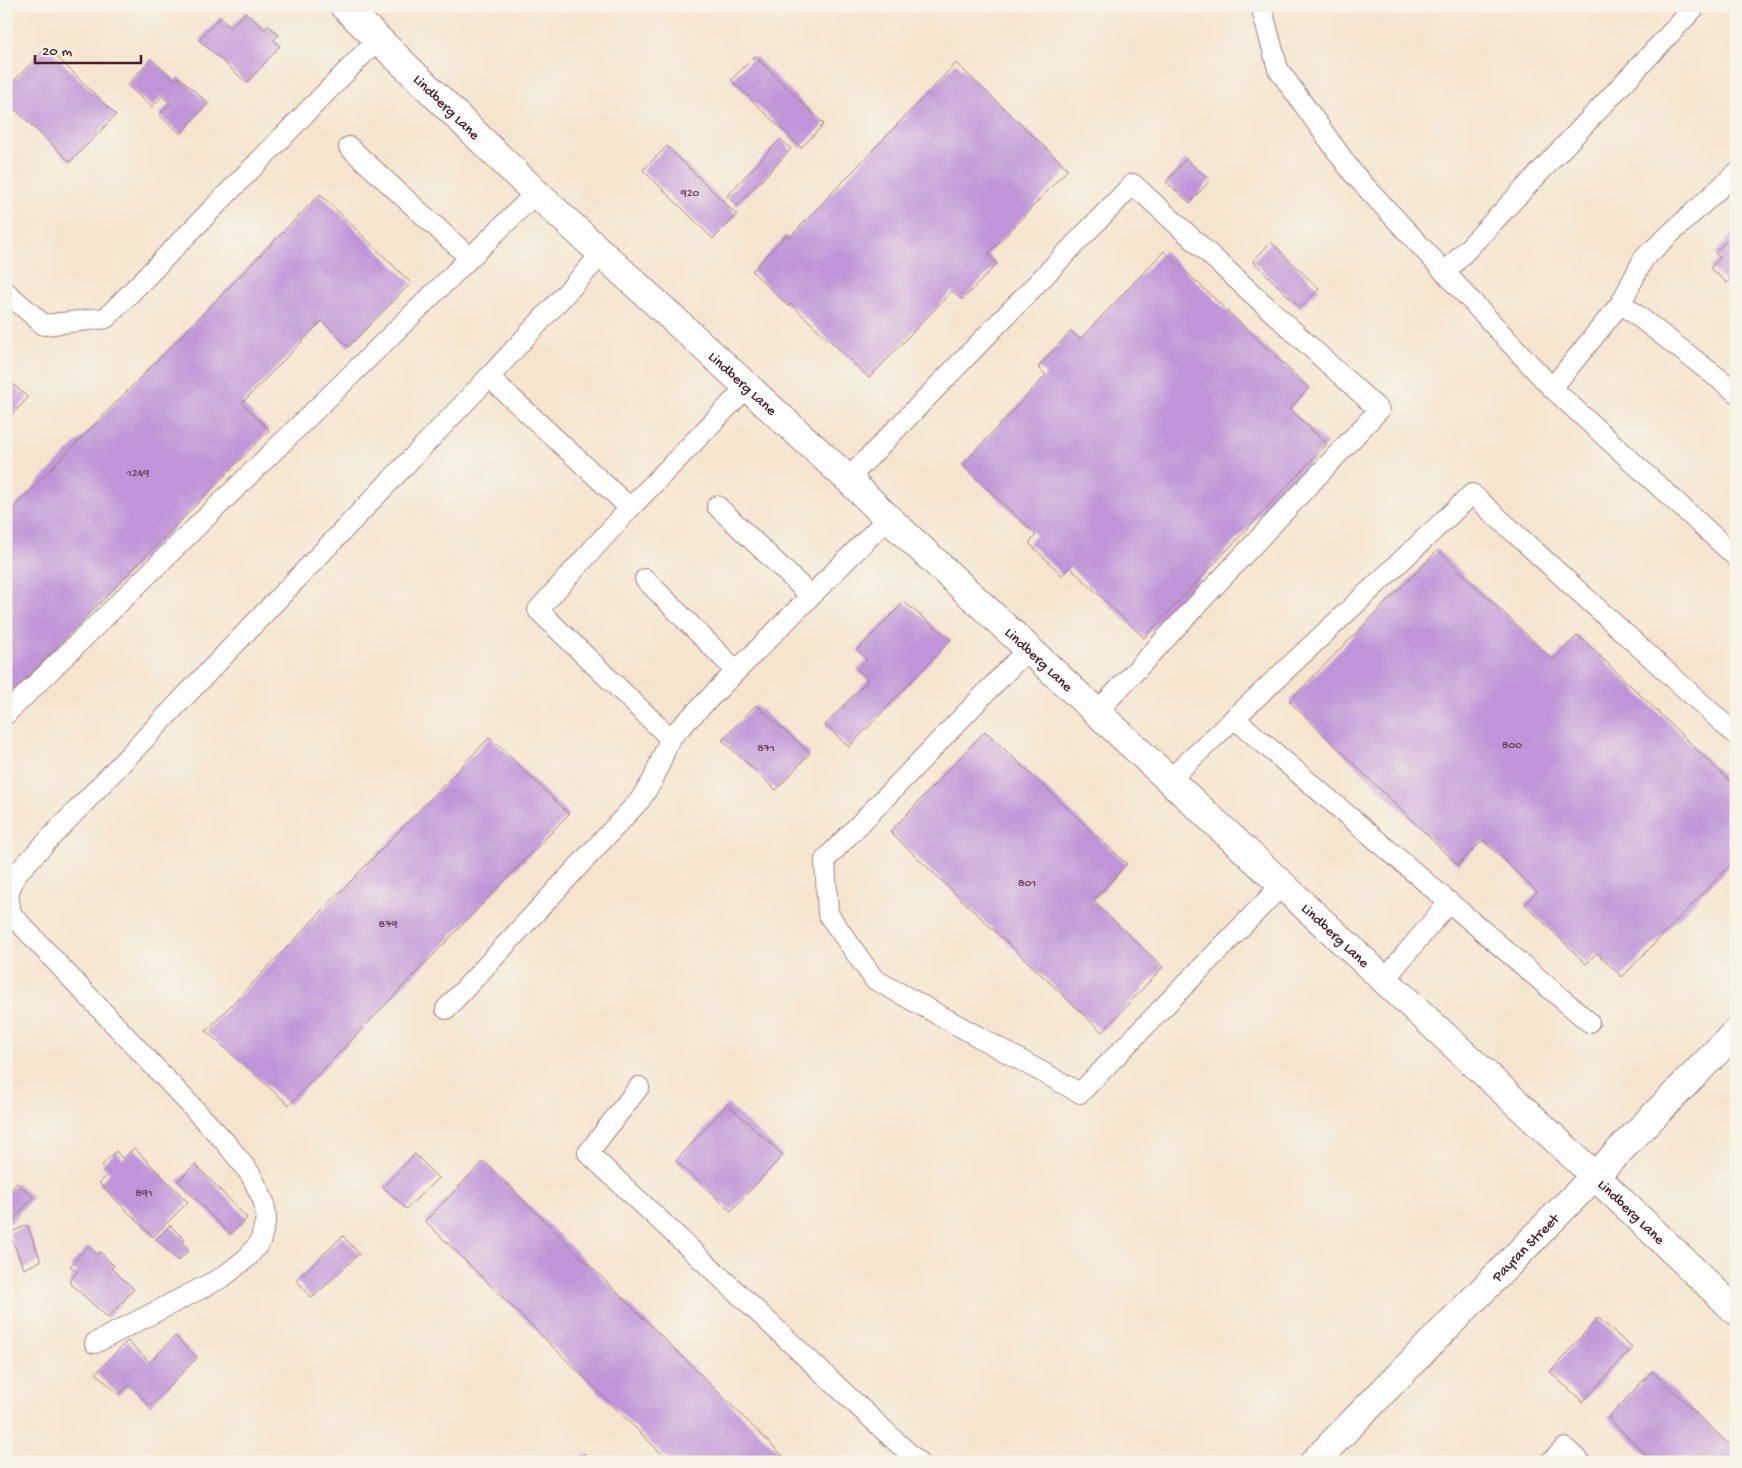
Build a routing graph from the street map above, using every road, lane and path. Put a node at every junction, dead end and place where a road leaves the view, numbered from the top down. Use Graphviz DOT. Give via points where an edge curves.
graph roads {
  1 [pos="1263,6"];
  2 [pos="1696,6"];
  3 [pos="353,9"];
  4 [pos="378,39"];
  5 [pos="349,147"];
  6 [pos="1736,174"];
  7 [pos="536,193"];
  8 [pos="602,254"];
  9 [pos="470,258"];
  10 [pos="1445,273"];
  11 [pos="6,292"];
  12 [pos="1621,303"];
  13 [pos="489,377"];
  14 [pos="746,387"];
  15 [pos="1552,388"];
  16 [pos="1736,392"];
  17 [pos="848,479"];
  18 [pos="717,506"];
  19 [pos="630,508"];
  20 [pos="888,518"];
  21 [pos="1736,557"];
  22 [pos="645,580"];
  23 [pos="810,596"];
  24 [pos="1028,649"];
  25 [pos="736,671"];
  26 [pos="1097,712"];
  27 [pos="6,714"];
  28 [pos="1234,718"];
  29 [pos="1736,735"];
  30 [pos="670,738"];
  31 [pos="1169,780"];
  32 [pos="1282,885"];
  33 [pos="1449,902"];
  34 [pos="1384,980"];
  35 [pos="446,1009"];
  36 [pos="1589,1022"];
  37 [pos="1736,1032"];
  38 [pos="639,1087"];
  39 [pos="1595,1176"];
  40 [pos="1736,1311"];
  41 [pos="95,1344"];
  42 [pos="1323,1459"];
  43 [pos="918,1462"];
  44 [pos="1550,1462"];
  45 [pos="1580,1462"];
  1 -- 10 [label="lane" via="1278,70 1352,172"];
  2 -- 10 [label="lane"];
  3 -- 4 [label="street, Lindberg Lane"];
  4 -- 7 [label="street, Lindberg Lane"];
  4 -- 11 [label="lane" via="106,318 44,325"];
  5 -- 9 [label="lane"];
  6 -- 12 [label="lane" via="1644,258"];
  7 -- 8 [label="street, Lindberg Lane"];
  7 -- 9 [label="lane"];
  8 -- 13 [label="lane"];
  8 -- 14 [label="street, Lindberg Lane"];
  9 -- 27 [label="lane"];
  10 -- 15 [label="lane"];
  12 -- 15 [label="lane"];
  12 -- 16 [label="lane"];
  13 -- 19 [label="lane"];
  13 -- 41 [label="lane" via="17,873 8,893 11,914 226,1143 251,1175 264,1202 266,1219 260,1242 248,1257 223,1277"];
  14 -- 17 [label="street, Lindberg Lane"];
  14 -- 19 [label="lane"];
  15 -- 21 [label="lane"];
  17 -- 20 [label="street, Lindberg Lane"];
  17 -- 26 [label="lane" via="1133,184 1379,410"];
  18 -- 23 [label="lane"];
  19 -- 30 [label="lane" via="538,610"];
  20 -- 23 [label="lane"];
  20 -- 24 [label="street, Lindberg Lane"];
  22 -- 25 [label="lane"];
  23 -- 25 [label="lane"];
  24 -- 26 [label="street, Lindberg Lane"];
  24 -- 32 [label="lane" via="825,860 828,914 874,979 1080,1093"];
  25 -- 30 [label="lane"];
  26 -- 31 [label="street, Lindberg Lane"];
  28 -- 29 [label="lane" via="1472,494"];
  28 -- 31 [label="lane"];
  28 -- 33 [label="lane"];
  30 -- 35 [label="lane" via="653,780 640,800"];
  31 -- 32 [label="street, Lindberg Lane"];
  32 -- 34 [label="street, Lindberg Lane"];
  33 -- 34 [label="lane"];
  33 -- 36 [label="lane"];
  34 -- 39 [label="street, Lindberg Lane"];
  37 -- 39 [label="street, Payran Street"];
  38 -- 43 [label="lane" via="588,1153"];
  39 -- 40 [label="street, Lindberg Lane"];
  39 -- 42 [label="street, Payran Street"];
  44 -- 45 [label="lane" via="1565,1448"];
}
